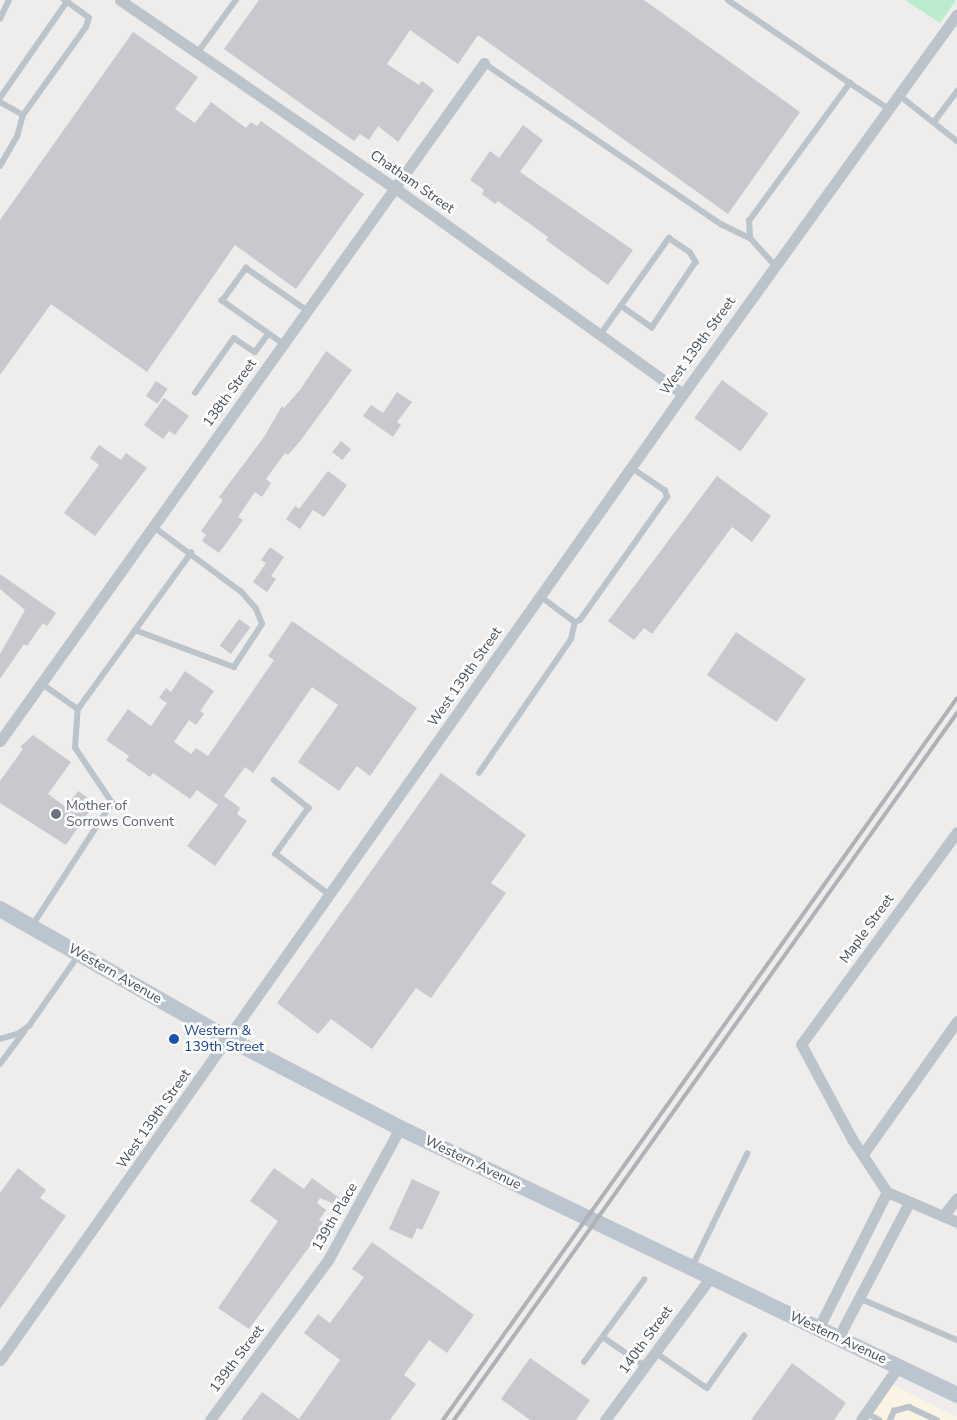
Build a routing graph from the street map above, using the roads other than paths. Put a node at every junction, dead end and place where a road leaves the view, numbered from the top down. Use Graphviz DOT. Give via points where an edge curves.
graph roads {
  1 [pos="10,0"];
  2 [pos="120,0"];
  3 [pos="236,0"];
  4 [pos="728,0"];
  5 [pos="66,1"];
  6 [pos="0,19"];
  7 [pos="955,21"];
  8 [pos="198,52"];
  9 [pos="484,63"];
  10 [pos="850,83"];
  11 [pos="957,91"];
  12 [pos="899,95"];
  13 [pos="0,98"];
  14 [pos="0,102"];
  15 [pos="889,108"];
  16 [pos="23,115"];
  17 [pos="934,122"];
  18 [pos="957,141"];
  19 [pos="0,166"];
  20 [pos="395,188"];
  21 [pos="750,238"];
  22 [pos="774,266"];
  23 [pos="621,306"];
  24 [pos="308,311"];
  25 [pos="268,334"];
  26 [pos="600,335"];
  27 [pos="284,344"];
  28 [pos="195,393"];
  29 [pos="683,394"];
  30 [pos="631,468"];
  31 [pos="153,527"];
  32 [pos="191,553"];
  33 [pos="540,596"];
  34 [pos="575,622"];
  35 [pos="135,630"];
  36 [pos="41,684"];
  37 [pos="78,709"];
  38 [pos="0,741"];
  39 [pos="479,773"];
  40 [pos="274,780"];
  41 [pos="957,832"];
  42 [pos="330,895"];
  43 [pos="0,909"];
  44 [pos="31,927"];
  45 [pos="79,954"];
  46 [pos="957,1021"];
  47 [pos="29,1026"];
  48 [pos="229,1039"];
  49 [pos="0,1040"];
  50 [pos="0,1064"];
  51 [pos="400,1128"];
  52 [pos="747,1154"];
  53 [pos="863,1154"];
  54 [pos="886,1192"];
  55 [pos="957,1198"];
  56 [pos="908,1203"];
  57 [pos="943,1216"];
  58 [pos="957,1222"];
  59 [pos="691,1269"];
  60 [pos="711,1277"];
  61 [pos="644,1280"];
  62 [pos="859,1298"];
  63 [pos="288,1317"];
  64 [pos="818,1329"];
  65 [pos="744,1336"];
  66 [pos="603,1337"];
  67 [pos="838,1338"];
  68 [pos="957,1340"];
  69 [pos="655,1352"];
  70 [pos="0,1360"];
  71 [pos="584,1362"];
  72 [pos="645,1366"];
  73 [pos="898,1367"];
  74 [pos="957,1395"];
  75 [pos="863,1416"];
  76 [pos="210,1420"];
  77 [pos="606,1420"];
  78 [pos="879,1420"];
  79 [pos="890,1420"];
  80 [pos="937,1420"];
  1 -- 6 [label="lane"];
  2 -- 8 [label="street, Chatham Street"];
  3 -- 8 [label="lane"];
  4 -- 10 [label="lane"];
  5 -- 13 [label="lane"];
  5 -- 16 [label="lane" via="89,18 86,27"];
  7 -- 12 [label="street, West 139th Street"];
  8 -- 20 [label="street, Chatham Street"];
  9 -- 20 [label="street, 138th Street"];
  9 -- 21 [label="lane" via="721,224"];
  10 -- 15 [label="lane"];
  10 -- 21 [label="lane" via="749,221"];
  11 -- 17 [label="lane"];
  12 -- 15 [label="street, West 139th Street"];
  12 -- 17 [label="lane"];
  14 -- 16 [label="lane"];
  15 -- 22 [label="street, West 139th Street"];
  16 -- 19 [label="lane"];
  17 -- 18 [label="lane"];
  20 -- 24 [label="street, 138th Street"];
  20 -- 26 [label="street, Chatham Street"];
  21 -- 22 [label="lane"];
  22 -- 29 [label="street, West 139th Street"];
  23 -- 23 [label="lane" via="670,238 690,252 696,262 652,328"];
  23 -- 26 [label="lane"];
  24 -- 25 [label="lane" via="246,268 222,301"];
  24 -- 27 [label="street, 138th Street"];
  25 -- 27 [label="lane"];
  25 -- 28 [label="lane" via="255,352 234,338"];
  26 -- 29 [label="street, Chatham Street"];
  27 -- 31 [label="street, 138th Street"];
  29 -- 30 [label="street, West 139th Street"];
  30 -- 33 [label="street, West 139th Street"];
  30 -- 34 [label="lane" via="665,491 667,497 580,620"];
  31 -- 32 [label="lane"];
  31 -- 36 [label="street, 138th Street"];
  32 -- 35 [label="lane"];
  32 -- 35 [label="lane" via="241,592 256,609 262,624 234,667"];
  33 -- 34 [label="lane"];
  33 -- 42 [label="street, West 139th Street"];
  34 -- 39 [label="lane" via="571,639"];
  35 -- 37 [label="lane"];
  36 -- 37 [label="lane"];
  36 -- 38 [label="street, 138th Street"];
  37 -- 44 [label="lane" via="75,748 112,803"];
  40 -- 42 [label="lane" via="309,808 276,854"];
  41 -- 53 [label="street, Maple Street" via="801,1044"];
  42 -- 48 [label="street, West 139th Street"];
  43 -- 44 [label="main road, Western Avenue"];
  44 -- 45 [label="main road, Western Avenue"];
  45 -- 47 [label="lane"];
  45 -- 48 [label="main road, Western Avenue"];
  46 -- 53 [label="street"];
  47 -- 49 [label="lane"];
  47 -- 50 [label="lane"];
  48 -- 51 [label="main road, Western Avenue"];
  48 -- 70 [label="street, West 139th Street"];
  51 -- 59 [label="main road, Western Avenue"];
  51 -- 63 [label="street, 139th Place" via="328,1260"];
  52 -- 59 [label="lane"];
  53 -- 54 [label="street"];
  54 -- 56 [label="street"];
  54 -- 64 [label="street"];
  55 -- 57 [label="street"];
  56 -- 57 [label="street"];
  56 -- 62 [label="street"];
  57 -- 58 [label="street"];
  59 -- 60 [label="main road, Western Avenue"];
  60 -- 64 [label="main road, Western Avenue"];
  60 -- 69 [label="street, 140th Street"];
  61 -- 66 [label="lane"];
  62 -- 67 [label="street"];
  62 -- 68 [label="lane"];
  63 -- 76 [label="street, 139th Street"];
  64 -- 67 [label="main road, Western Avenue"];
  65 -- 69 [label="lane" via="707,1388"];
  66 -- 71 [label="lane"];
  66 -- 72 [label="lane"];
  67 -- 73 [label="main road, Western Avenue"];
  69 -- 72 [label="street, 140th Street"];
  72 -- 77 [label="street, 140th Street"];
  73 -- 74 [label="main road, Western Avenue"];
  73 -- 75 [label="street"];
  75 -- 78 [label="lane"];
  79 -- 80 [label="lane" via="894,1411 909,1406"];
}
